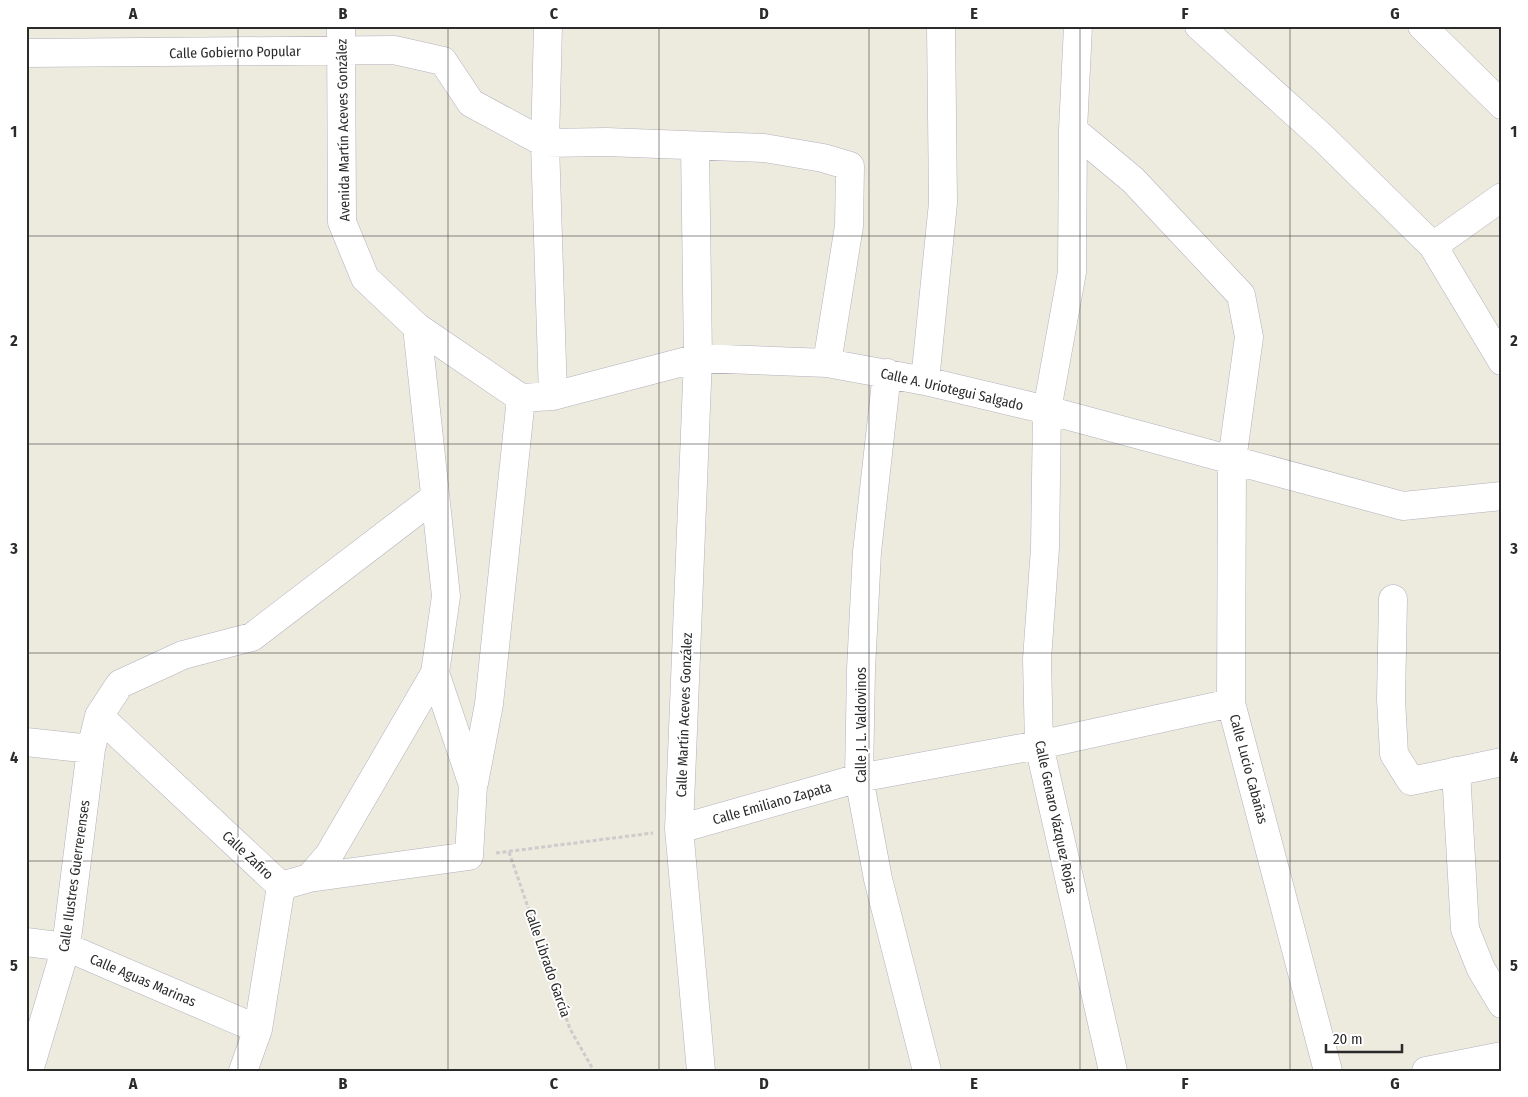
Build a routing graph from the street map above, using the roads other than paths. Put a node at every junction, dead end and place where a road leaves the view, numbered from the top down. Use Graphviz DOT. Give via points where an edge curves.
graph roads {
  1 [pos="548,26"];
  2 [pos="940,26"];
  3 [pos="1078,26"];
  4 [pos="1199,26"];
  5 [pos="1422,26"];
  6 [pos="341,39"];
  7 [pos="26,53"];
  8 [pos="1502,105"];
  9 [pos="1073,130"];
  10 [pos="545,143"];
  11 [pos="695,147"];
  12 [pos="1502,197"];
  13 [pos="1432,246"];
  14 [pos="417,327"];
  15 [pos="698,358"];
  16 [pos="1502,361"];
  17 [pos="827,363"];
  18 [pos="887,374"];
  19 [pos="925,381"];
  20 [pos="553,396"];
  21 [pos="521,398"];
  22 [pos="1047,410"];
  23 [pos="1232,460"];
  24 [pos="1502,496"];
  25 [pos="435,497"];
  26 [pos="1394,599"];
  27 [pos="435,673"];
  28 [pos="1231,703"];
  29 [pos="99,716"];
  30 [pos="26,742"];
  31 [pos="1039,745"];
  32 [pos="91,749"];
  33 [pos="1502,762"];
  34 [pos="1456,771"];
  35 [pos="859,778"];
  36 [pos="474,785"];
  37 [pos="679,829"];
  38 [pos="309,878"];
  39 [pos="282,886"];
  40 [pos="26,942"];
  41 [pos="66,947"];
  42 [pos="1502,1004"];
  43 [pos="258,1029"];
  44 [pos="1502,1056"];
  45 [pos="29,1071"];
  46 [pos="243,1071"];
  47 [pos="701,1071"];
  48 [pos="928,1071"];
  49 [pos="1113,1071"];
  50 [pos="1328,1071"];
  51 [pos="1426,1071"];
  1 -- 10 [label="street"];
  2 -- 19 [label="street" via="943,203"];
  3 -- 9 [label="street, Calle Genaro Vázquez Rojas"];
  4 -- 13 [label="street" via="1322,137"];
  5 -- 8 [label="street"];
  6 -- 7 [label="street, Calle Gobierno Popular"];
  6 -- 10 [label="street, Calle Gobierno Popular" via="443,61 471,103"];
  6 -- 14 [label="street, Avenida Martín Aceves González" via="342,222 365,278"];
  9 -- 22 [label="street, Calle Genaro Vázquez Rojas" via="1072,272"];
  9 -- 23 [label="street, Calle Lucio Cabañas" via="1134,180 1241,294 1250,337"];
  10 -- 11 [label="street" via="606,142"];
  10 -- 20 [label="street"];
  11 -- 15 [label="street, Calle Martín Aceves González"];
  11 -- 17 [label="street" via="764,148 850,166 849,226"];
  12 -- 13 [label="street"];
  13 -- 16 [label="street"];
  14 -- 21 [label="street"];
  14 -- 25 [label="street"];
  15 -- 17 [label="street, Calle A. Uriotegui Salgado"];
  15 -- 20 [label="street, Calle A. Uriotegui Salgado"];
  15 -- 37 [label="street, Calle Martín Aceves González"];
  17 -- 18 [label="street, Calle A. Uriotegui Salgado"];
  18 -- 19 [label="street, Calle A. Uriotegui Salgado"];
  18 -- 35 [label="street, Calle J. L. Valdovinos" via="866,552"];
  19 -- 22 [label="street, Calle A. Uriotegui Salgado"];
  20 -- 21 [label="street, Calle A. Uriotegui Salgado"];
  21 -- 36 [label="street" via="489,704"];
  22 -- 23 [label="street, Calle A. Uriotegui Salgado"];
  22 -- 31 [label="street, Calle Genaro Vázquez Rojas" via="1045,548 1037,659"];
  23 -- 24 [label="street, Calle A. Uriotegui Salgado" via="1403,506"];
  23 -- 28 [label="street, Calle Lucio Cabañas"];
  25 -- 27 [label="street" via="446,596"];
  25 -- 29 [label="street, Calle Ilustres Guerrerenses" via="252,637 182,655 120,684"];
  26 -- 34 [label="street" via="1391,699 1394,754 1411,781"];
  27 -- 36 [label="street"];
  27 -- 38 [label="street" via="329,855"];
  28 -- 31 [label="street, Calle Emiliano Zapata"];
  28 -- 50 [label="street, Calle Lucio Cabañas"];
  29 -- 32 [label="street, Calle Ilustres Guerrerenses"];
  29 -- 39 [label="street, Calle Zafiro"];
  30 -- 32 [label="street"];
  31 -- 35 [label="street, Calle Emiliano Zapata"];
  31 -- 49 [label="street, Calle Genaro Vázquez Rojas"];
  32 -- 41 [label="street, Calle Ilustres Guerrerenses"];
  33 -- 34 [label="street"];
  34 -- 42 [label="street" via="1465,929 1481,969"];
  35 -- 37 [label="street, Calle Emiliano Zapata"];
  35 -- 48 [label="street, Calle J. L. Valdovinos" via="878,879"];
  36 -- 38 [label="street" via="469,856"];
  37 -- 47 [label="street, Calle Martín Aceves González"];
  38 -- 39 [label="street"];
  39 -- 43 [label="street, Calle Zafiro"];
  40 -- 41 [label="street, Calle Aguas Marinas"];
  41 -- 43 [label="street, Calle Aguas Marinas"];
  41 -- 45 [label="street, Calle Ilustres Guerrerenses"];
  43 -- 46 [label="street, Calle Zafiro"];
  44 -- 51 [label="street"];
}
